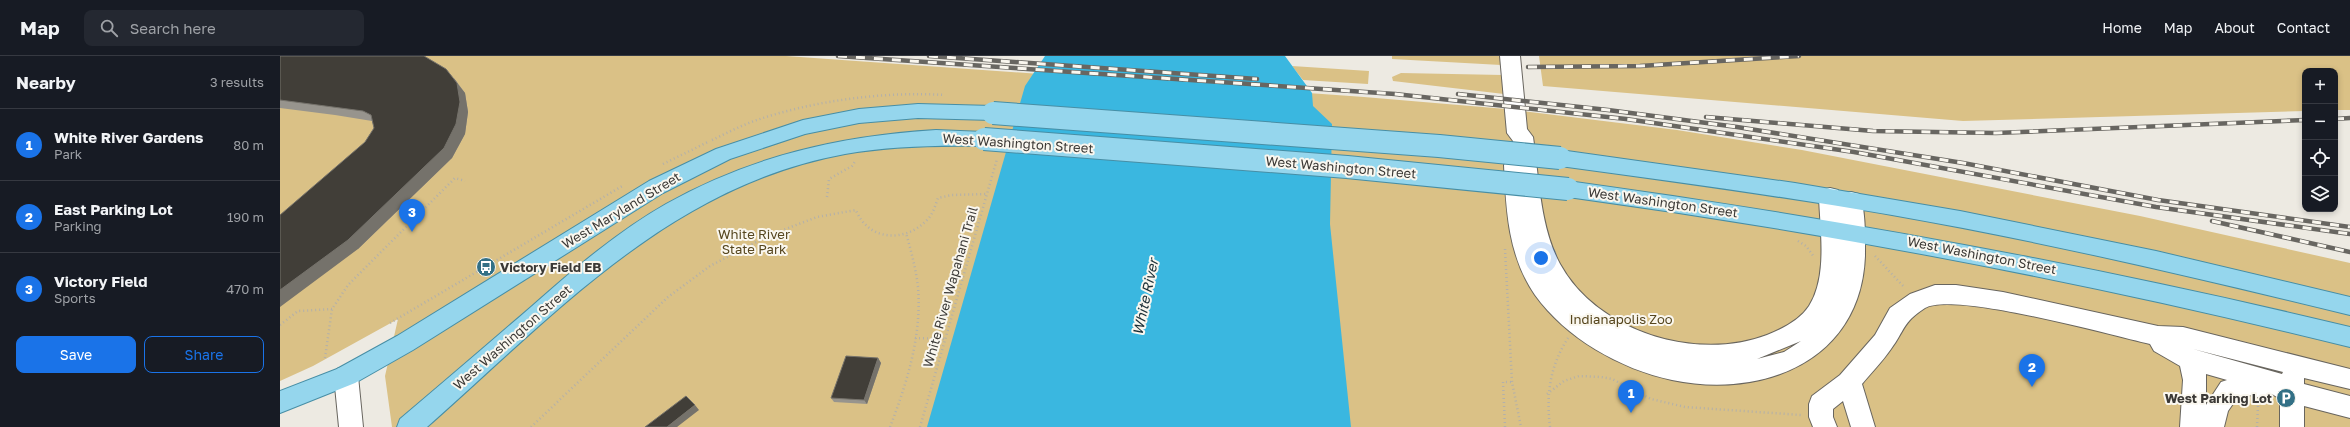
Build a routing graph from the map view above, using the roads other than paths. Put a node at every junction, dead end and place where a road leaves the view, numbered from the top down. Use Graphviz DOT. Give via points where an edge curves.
graph roads {
  1 [pos="1510,56"];
  2 [pos="1517,133"];
  3 [pos="1841,198"];
  4 [pos="1831,227"];
  5 [pos="1853,231"];
  6 [pos="2350,306"];
  7 [pos="2350,337"];
  8 [pos="2162,344"];
  9 [pos="2191,360"];
  10 [pos="2290,363"];
  11 [pos="346,376"];
  12 [pos="2350,379"];
  13 [pos="1849,382"];
  14 [pos="2289,391"];
  15 [pos="280,402"];
  16 [pos="2350,407"];
  17 [pos="1823,422"];
  18 [pos="351,427"];
  19 [pos="409,427"];
  20 [pos="1863,427"];
  21 [pos="2192,427"];
  22 [pos="2212,427"];
  23 [pos="2292,427"];
  1 -- 2 [label="street"];
  2 -- 4 [label="street" via="1523,137 1538,227 1552,270 1570,296 1593,316 1638,341 1663,350 1709,356 1751,352 1774,344 1799,330 1817,313 1828,290 1832,269"];
  2 -- 5 [label="street" via="1512,137 1516,201 1532,269 1549,294 1578,323 1630,355 1671,369 1740,371 1766,367 1793,359 1811,346 1831,327 1845,302 1853,270"];
  3 -- 4 [label="street"];
  3 -- 5 [label="street"];
  3 -- 6 [label="main road" via="2091,246"];
  3 -- 11 [label="main road, West Maryland Street, bridge" via="1560,158 1439,146 993,113 918,111 859,116 803,127 723,154 656,188 405,343"];
  4 -- 5 [label="main road, West Washington Street"];
  4 -- 19 [label="main road, West Washington Street, bridge" via="1717,208 1568,189 1371,169 991,147 916,137 846,145 785,161 709,191 656,220 613,250"];
  5 -- 7 [label="main road, West Washington Street" via="2094,278"];
  8 -- 9 [label="street"];
  9 -- 14 [label="street" via="2275,382"];
  9 -- 21 [label="street" via="2195,380"];
  10 -- 12 [label="street"];
  10 -- 13 [label="street" via="2183,337 2158,336 2003,302 1956,294 1935,294 1918,301 1898,315 1883,342"];
  10 -- 14 [label="street"];
  11 -- 15 [label="main road, West Maryland Street"];
  11 -- 18 [label="street"];
  13 -- 17 [label="street" via="1821,404"];
  13 -- 20 [label="street"];
  14 -- 16 [label="street"];
  14 -- 22 [label="street" via="2275,392 2252,385 2230,389 2220,403"];
  14 -- 23 [label="street"];
}
